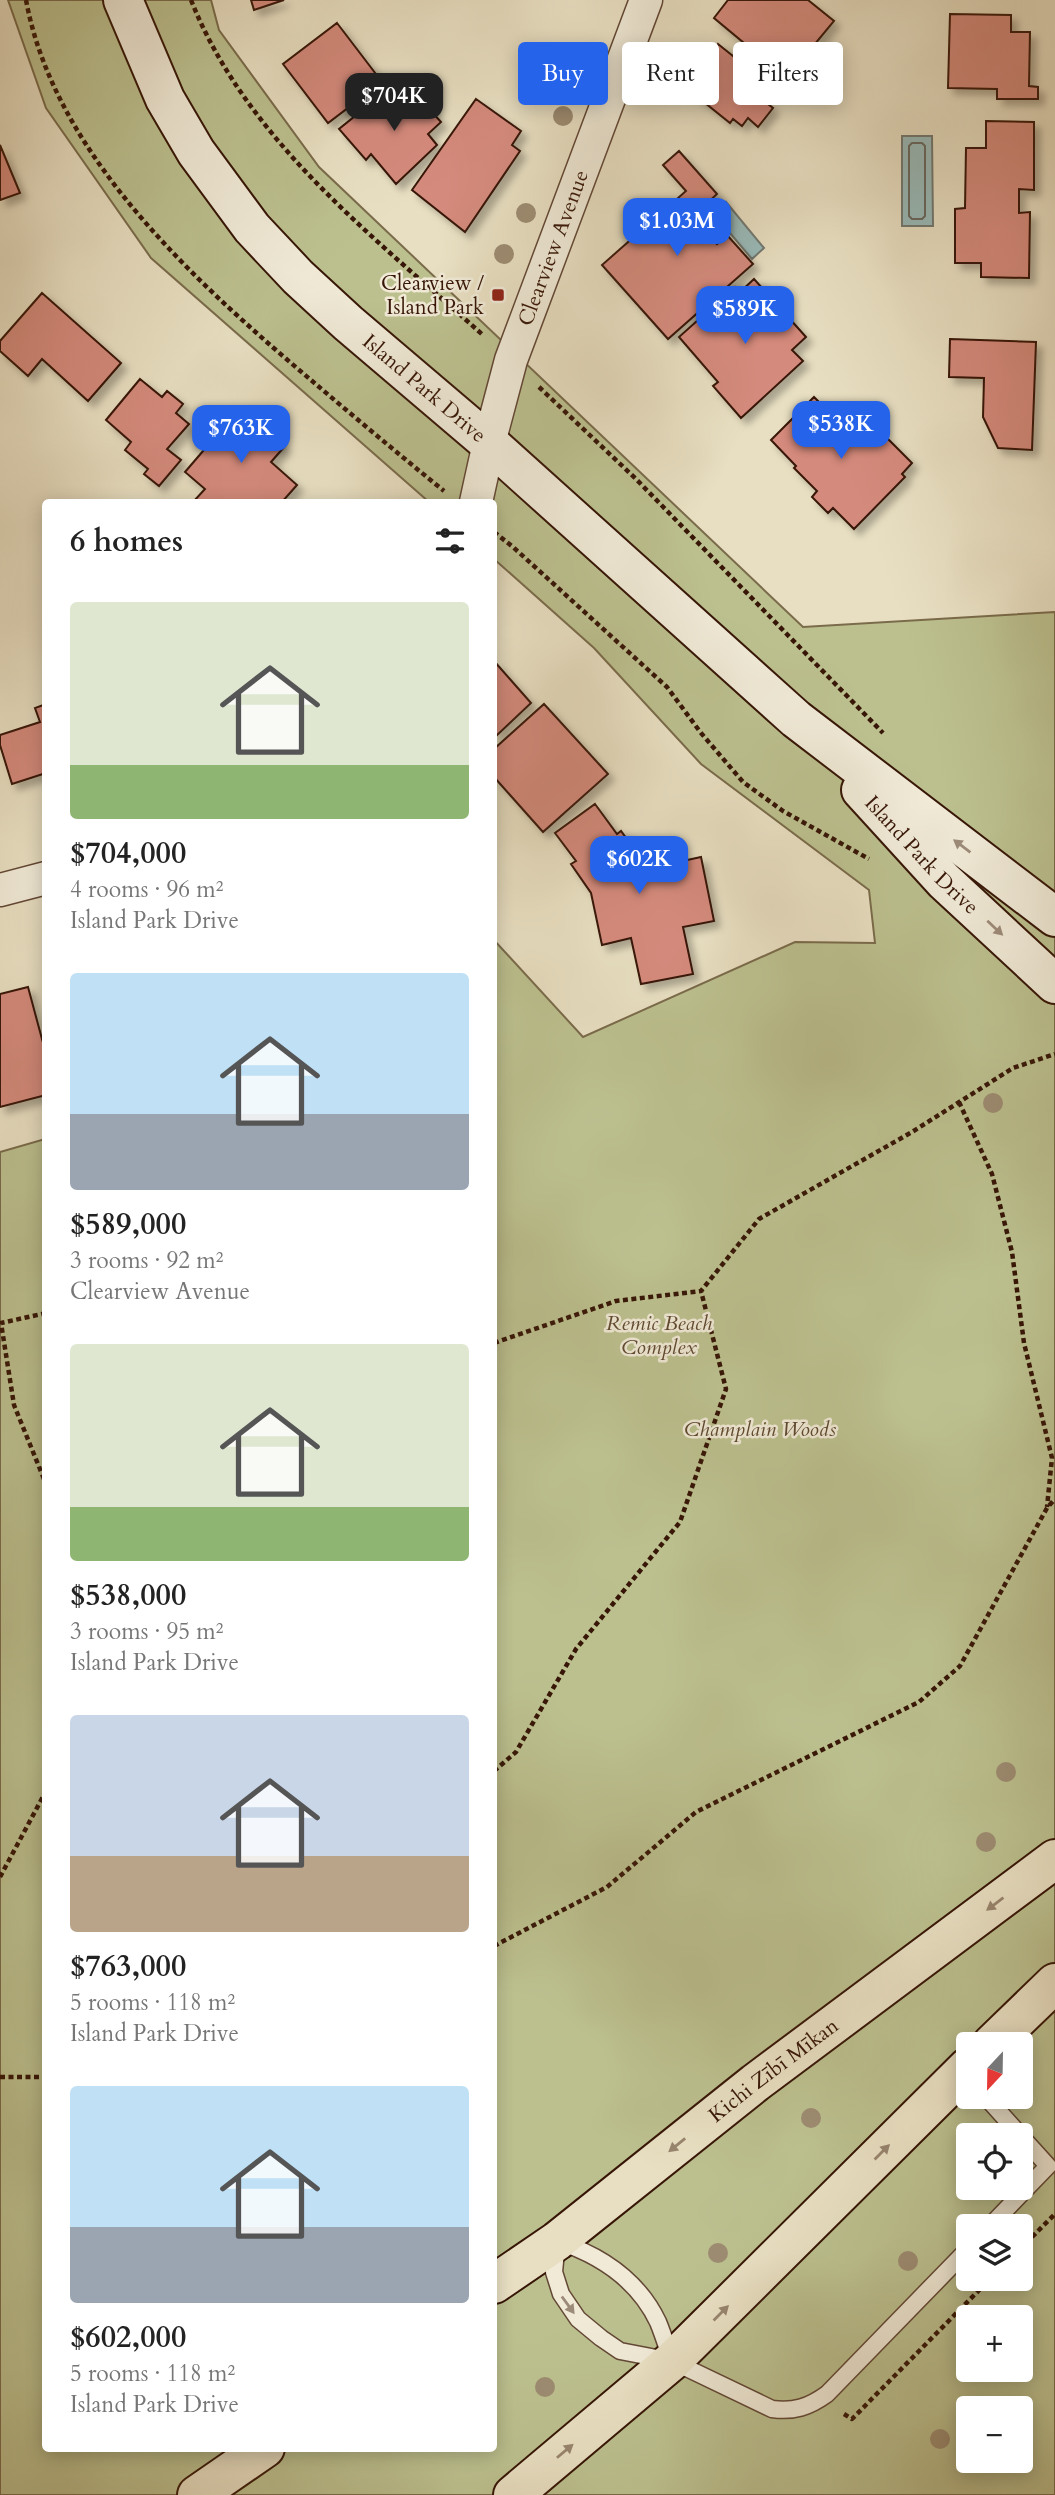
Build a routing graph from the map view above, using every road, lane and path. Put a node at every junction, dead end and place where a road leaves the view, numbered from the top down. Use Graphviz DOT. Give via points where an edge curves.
graph roads {
  1 [pos="26,0"];
  2 [pos="122,0"];
  3 [pos="191,0"];
  4 [pos="646,0"];
  5 [pos="511,360"];
  6 [pos="489,443"];
  7 [pos="463,499"];
  8 [pos="464,499"];
  9 [pos="497,534"];
  10 [pos="796,719"];
  11 [pos="888,739"];
  12 [pos="871,861"];
  13 [pos="42,879"];
  14 [pos="0,890"];
  15 [pos="1055,917"];
  16 [pos="1055,985"];
  17 [pos="1055,1054"];
  18 [pos="959,1102"];
  19 [pos="701,1292"];
  20 [pos="42,1314"];
  21 [pos="1,1323"];
  22 [pos="497,1342"];
  23 [pos="42,1473"];
  24 [pos="1055,1499"];
  25 [pos="1046,1508"];
  26 [pos="497,1768"];
  27 [pos="42,1798"];
  28 [pos="1053,1860"];
  29 [pos="0,1877"];
  30 [pos="497,1943"];
  31 [pos="1052,1987"];
  32 [pos="1005,2032"];
  33 [pos="0,2077"];
  34 [pos="42,2077"];
  35 [pos="956,2092"];
  36 [pos="998,2109"];
  37 [pos="1010,2123"];
  38 [pos="1033,2149"];
  39 [pos="1033,2182"];
  40 [pos="1015,2200"];
  41 [pos="1002,2214"];
  42 [pos="1055,2214"];
  43 [pos="1033,2236"];
  44 [pos="557,2241"];
  45 [pos="956,2261"];
  46 [pos="497,2282"];
  47 [pos="978,2291"];
  48 [pos="672,2361"];
  49 [pos="819,2400"];
  50 [pos="259,2452"];
  51 [pos="197,2495"];
  52 [pos="513,2495"];
  1 -- 7 [label="path" via="55,89 101,167 140,218 195,277 271,346"];
  2 -- 6 [label="main road, Island Park Drive" via="179,123 252,228 348,323"];
  3 -- 5 [label="path" via="211,47 272,134 376,238"];
  4 -- 5 [label="street, Clearview Avenue"];
  5 -- 6 [label="street, Clearview Avenue"];
  5 -- 11 [label="path" via="645,488"];
  6 -- 8 [label="street, Clearview Avenue"];
  6 -- 10 [label="main road, Island Park Drive"];
  9 -- 12 [label="path" via="667,687 743,782 783,811"];
  15 -- 10 [label="main road, Island Park Drive, one-way"];
  10 -- 16 [label="main road, Island Park Drive, one-way" via="944,881"];
  13 -- 14 [label="street"];
  17 -- 18 [label="path" via="1013,1068"];
  18 -- 19 [label="path" via="759,1219"];
  18 -- 25 [label="path" via="992,1174 1012,1252 1024,1343 1052,1458"];
  19 -- 22 [label="path" via="616,1301"];
  19 -- 26 [label="path" via="726,1389 680,1522 576,1649 516,1752"];
  20 -- 21 [label="path"];
  21 -- 23 [label="path" via="14,1405"];
  24 -- 25 [label="path"];
  25 -- 30 [label="path" via="960,1666 919,1702 695,1812 607,1887"];
  27 -- 29 [label="path"];
  28 -- 44 [label="highway, Kichi Zībī Mīkan, one-way" via="755,2083"];
  31 -- 32 [label="highway"];
  33 -- 34 [label="path"];
  48 -- 35 [label="highway, one-way"];
  36 -- 37 [label="lane"];
  38 -- 39 [label="lane" via="1048,2166"];
  40 -- 41 [label="lane"];
  42 -- 43 [label="path"];
  44 -- 46 [label="highway, Kichi Zībī Mīkan"];
  44 -- 48 [label="lane" via="586,2250 624,2277 658,2321"];
  44 -- 48 [label="lane, one-way" via="554,2272 561,2294 578,2319 620,2351"];
  45 -- 49 [label="lane"];
  47 -- 49 [label="path" via="852,2418"];
  48 -- 49 [label="lane" via="772,2409 796,2410"];
  52 -- 48 [label="highway, one-way"];
  50 -- 51 [label="highway"];
}
